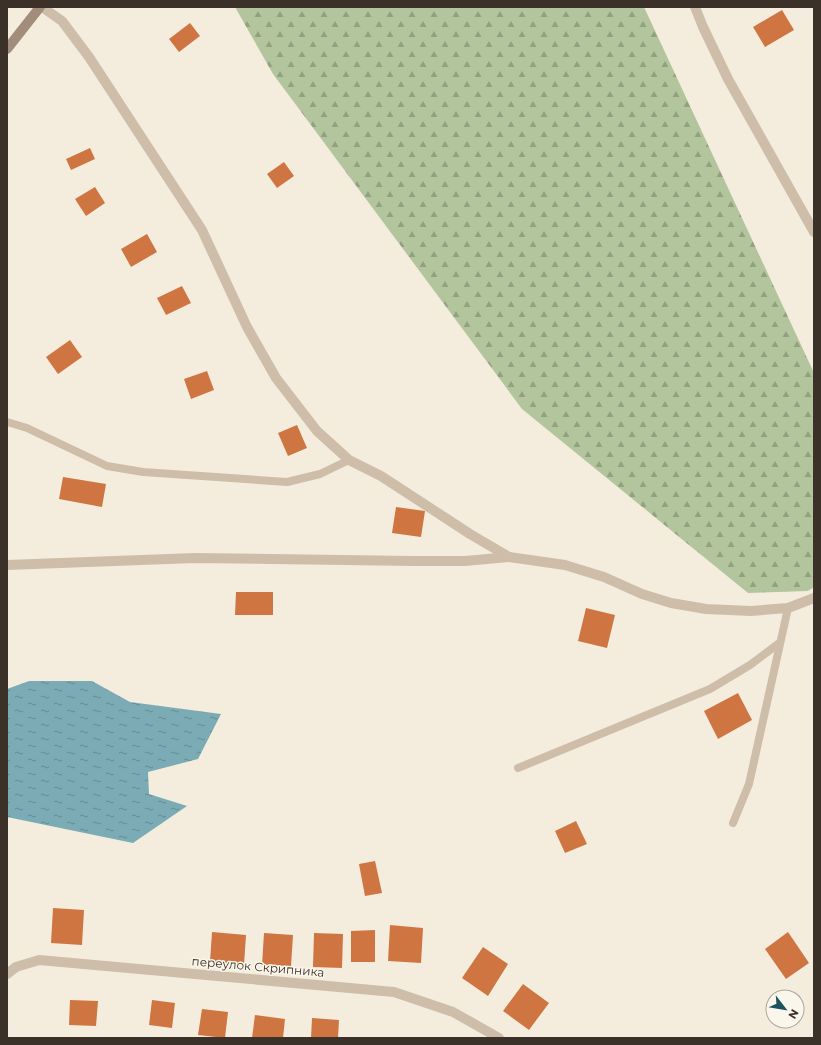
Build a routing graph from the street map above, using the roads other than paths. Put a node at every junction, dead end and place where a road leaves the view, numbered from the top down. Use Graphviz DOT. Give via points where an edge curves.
graph roads {
  1 [pos="40,7"];
  2 [pos="695,7"];
  3 [pos="7,49"];
  4 [pos="814,232"];
  5 [pos="7,422"];
  6 [pos="349,460"];
  7 [pos="509,556"];
  8 [pos="7,565"];
  9 [pos="814,598"];
  10 [pos="788,608"];
  11 [pos="778,644"];
  12 [pos="518,768"];
  13 [pos="733,823"];
  14 [pos="7,974"];
  15 [pos="499,1038"];
  1 -- 3 [label="street"];
  1 -- 6 [label="street" via="62,21 89,57 202,230 247,327 276,378 317,430"];
  2 -- 4 [label="street" via="728,79"];
  5 -- 6 [label="lane" via="27,428 106,466 143,472 287,482 320,474"];
  6 -- 7 [label="street" via="381,476 470,534"];
  7 -- 8 [label="street" via="465,561 195,558"];
  7 -- 10 [label="street" via="565,565 671,603 706,609 751,611"];
  9 -- 10 [label="street"];
  10 -- 11 [label="lane"];
  11 -- 12 [label="lane" via="750,666 710,689"];
  11 -- 13 [label="lane" via="749,784"];
  14 -- 15 [label="street, переулок Скрипника" via="16,967 38,960 394,992 453,1012"];
}
